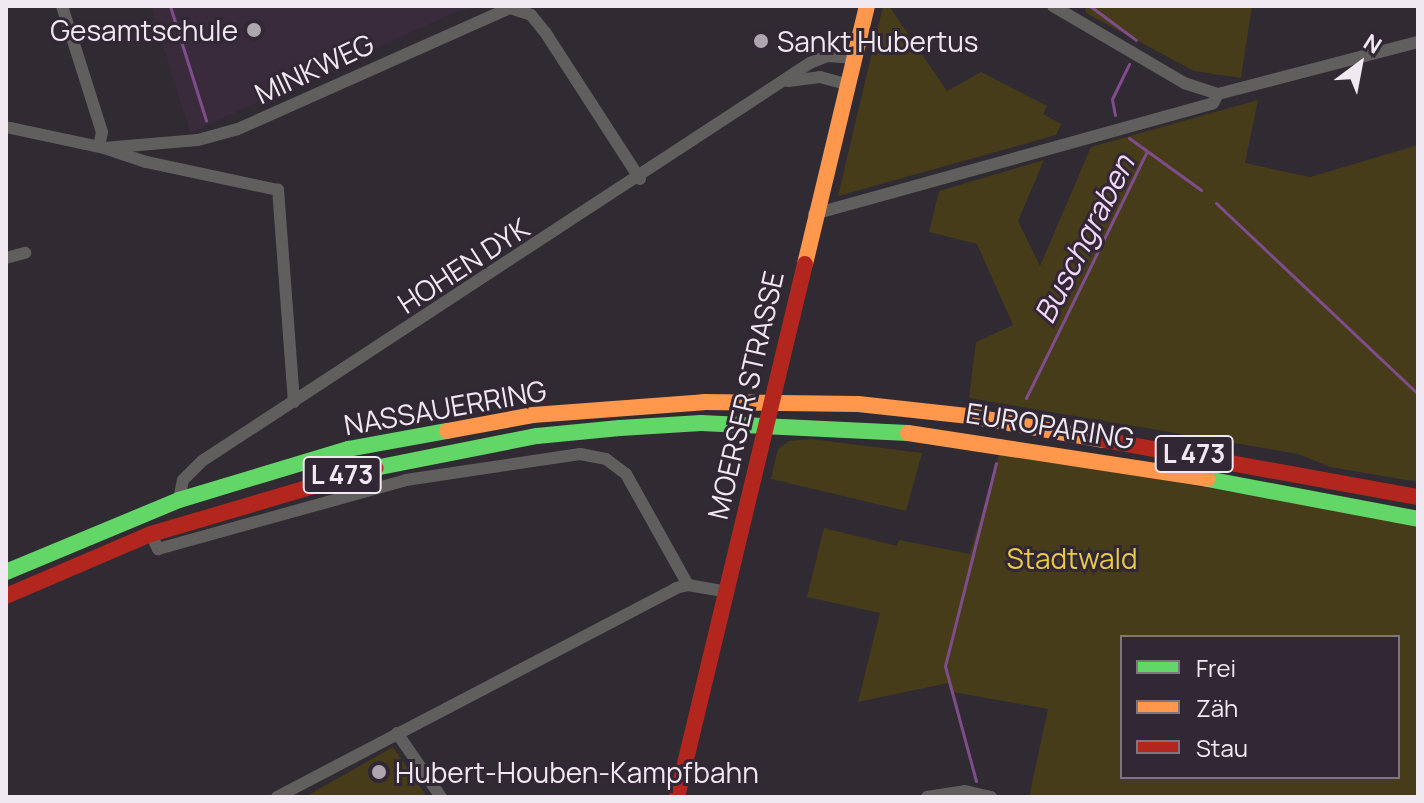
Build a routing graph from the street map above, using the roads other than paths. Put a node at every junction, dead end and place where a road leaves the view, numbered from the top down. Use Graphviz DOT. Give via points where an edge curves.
graph roads {
  1 [pos="62,6"];
  2 [pos="867,6"];
  3 [pos="1053,6"];
  4 [pos="522,7"];
  5 [pos="1418,42"];
  6 [pos="853,58"];
  7 [pos="788,81"];
  8 [pos="846,84"];
  9 [pos="1218,94"];
  10 [pos="6,127"];
  11 [pos="102,147"];
  12 [pos="640,179"];
  13 [pos="814,214"];
  14 [pos="25,253"];
  15 [pos="6,258"];
  16 [pos="769,401"];
  17 [pos="294,402"];
  18 [pos="765,425"];
  19 [pos="1418,497"];
  20 [pos="179,500"];
  21 [pos="1418,519"];
  22 [pos="155,542"];
  23 [pos="6,572"];
  24 [pos="688,585"];
  25 [pos="727,592"];
  26 [pos="6,596"];
  27 [pos="397,733"];
  28 [pos="277,797"];
  29 [pos="441,797"];
  30 [pos="677,797"];
  31 [pos="927,797"];
  32 [pos="991,797"];
  1 -- 11 [label="street" via="102,132"];
  2 -- 6 [label="main road, MOERSER STRASSE"];
  3 -- 9 [label="street" via="1184,83"];
  4 -- 11 [label="street, MINKWEG" via="493,13 238,129 198,140"];
  4 -- 12 [label="street, MINKWEG" via="545,32"];
  5 -- 9 [label="street"];
  6 -- 7 [label="street, HOHEN DYK" via="827,56"];
  6 -- 8 [label="main road, MOERSER STRASSE"];
  7 -- 8 [label="street" via="820,77"];
  7 -- 12 [label="street, HOHEN DYK"];
  8 -- 13 [label="main road, MOERSER STRASSE"];
  9 -- 13 [label="street" via="1213,103"];
  10 -- 11 [label="street, MINKWEG"];
  11 -- 17 [label="street, MINKWEG" via="146,162 278,190"];
  12 -- 17 [label="street, HOHEN DYK"];
  13 -- 16 [label="main road, MOERSER STRASSE"];
  14 -- 15 [label="street"];
  16 -- 18 [label="main road, MOERSER STRASSE"];
  16 -- 19 [label="main road, EUROPARING / L 473" via="858,404 1010,422"];
  16 -- 20 [label="main road, NASSAUERRING / L 473" via="533,415 348,449"];
  17 -- 20 [label="street, HOHEN DYK" via="202,461 183,480"];
  18 -- 21 [label="main road, EUROPARING / L 473" via="859,428 1004,443"];
  18 -- 22 [label="main road, NASSAUERRING / L 473" via="620,428 444,452 348,473"];
  18 -- 25 [label="main road, MOERSER STRASSE"];
  20 -- 23 [label="main road, NASSAUERRING / L 473"];
  22 -- 24 [label="street, NASSAUERRING" via="406,480 580,454 606,459 626,474"];
  22 -- 26 [label="main road, NASSAUERRING / L 473"];
  24 -- 25 [label="street"];
  24 -- 27 [label="street"];
  25 -- 30 [label="main road, MOERSER STRASSE"];
  27 -- 28 [label="street"];
  27 -- 29 [label="street"];
  31 -- 32 [label="street" via="965,791"];
}
